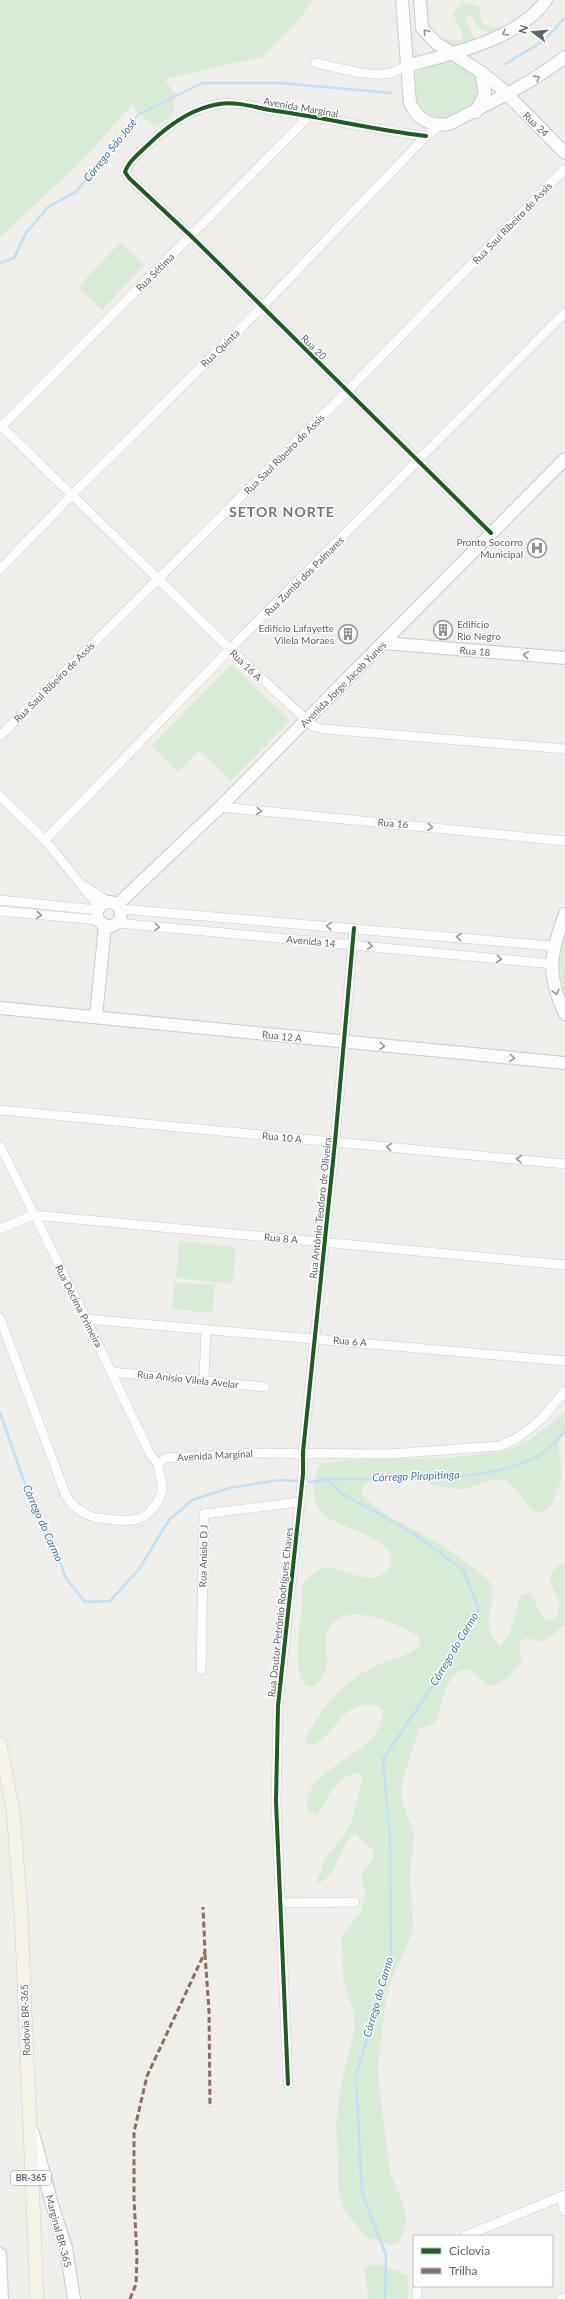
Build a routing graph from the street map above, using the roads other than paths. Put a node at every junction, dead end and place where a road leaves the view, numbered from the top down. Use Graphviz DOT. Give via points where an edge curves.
graph roads {
  1 [pos="402,0"];
  2 [pos="420,0"];
  3 [pos="546,0"];
  4 [pos="452,54"];
  5 [pos="565,57"];
  6 [pos="316,63"];
  7 [pos="409,65"];
  8 [pos="481,72"];
  9 [pos="507,96"];
  10 [pos="476,112"];
  11 [pos="310,116"];
  12 [pos="439,126"];
  13 [pos="426,136"];
  14 [pos="565,153"];
  15 [pos="565,169"];
  16 [pos="125,172"];
  17 [pos="191,236"];
  18 [pos="262,307"];
  19 [pos="565,313"];
  20 [pos="348,391"];
  21 [pos="1,426"];
  22 [pos="418,462"];
  23 [pos="563,463"];
  24 [pos="72,494"];
  25 [pos="491,533"];
  26 [pos="0,569"];
  27 [pos="159,578"];
  28 [pos="384,644"];
  29 [pos="230,650"];
  30 [pos="565,658"];
  31 [pos="305,721"];
  32 [pos="0,736"];
  33 [pos="565,749"];
  34 [pos="0,796"];
  35 [pos="220,807"];
  36 [pos="45,840"];
  37 [pos="565,841"];
  38 [pos="0,900"];
  39 [pos="0,911"];
  40 [pos="106,911"];
  41 [pos="565,914"];
  42 [pos="118,923"];
  43 [pos="354,928"];
  44 [pos="353,945"];
  45 [pos="553,946"];
  46 [pos="552,964"];
  47 [pos="0,1008"];
  48 [pos="565,1014"];
  49 [pos="96,1016"];
  50 [pos="344,1042"];
  51 [pos="565,1063"];
  52 [pos="0,1110"];
  53 [pos="335,1142"];
  54 [pos="0,1146"];
  55 [pos="565,1164"];
  56 [pos="33,1215"];
  57 [pos="0,1229"];
  58 [pos="325,1243"];
  59 [pos="565,1265"];
  60 [pos="0,1318"];
  61 [pos="86,1319"];
  62 [pos="206,1329"];
  63 [pos="316,1338"];
  64 [pos="565,1361"];
  65 [pos="112,1372"];
  66 [pos="204,1380"];
  67 [pos="265,1387"];
  68 [pos="565,1391"];
  69 [pos="303,1452"];
  70 [pos="159,1465"];
  71 [pos="300,1490"];
  72 [pos="299,1502"];
  73 [pos="201,1670"];
  74 [pos="0,1743"];
  75 [pos="355,1902"];
  76 [pos="280,1903"];
  77 [pos="288,2084"];
  78 [pos="29,2117"];
  79 [pos="562,2196"];
  80 [pos="565,2211"];
  81 [pos="467,2235"];
  82 [pos="0,2254"];
  83 [pos="417,2287"];
  84 [pos="565,2298"];
  85 [pos="2,2299"];
  86 [pos="37,2299"];
  87 [pos="74,2299"];
  88 [pos="417,2299"];
  89 [pos="562,2299"];
  1 -- 7 [label="street"];
  4 -- 2 [label="street, one-way" via="436,43 422,28"];
  3 -- 4 [label="street, one-way" via="518,26"];
  4 -- 7 [label="street"];
  4 -- 8 [label="street"];
  9 -- 5 [label="street, one-way"];
  6 -- 7 [label="street" via="378,74 391,73"];
  7 -- 12 [label="street" via="408,89 414,113 424,121"];
  8 -- 9 [label="street, Rua 24"];
  8 -- 10 [label="street" via="485,93"];
  9 -- 10 [label="street"];
  9 -- 14 [label="street, Rua 24"];
  10 -- 12 [label="street"];
  11 -- 13 [label="street, Avenida Marginal"];
  11 -- 16 [label="street, Avenida Marginal" via="219,104 196,111 158,136 127,166"];
  11 -- 17 [label="street, Rua Sétima"];
  12 -- 13 [label="street, Rua Quinta"];
  13 -- 18 [label="street, Rua Quinta"];
  15 -- 20 [label="street, Rua Saul Ribeiro de Assis"];
  16 -- 17 [label="street, Rua 20"];
  17 -- 18 [label="street, Rua 20"];
  17 -- 21 [label="street, Rua Sétima"];
  18 -- 20 [label="street, Rua 20"];
  18 -- 24 [label="street, Rua Quinta"];
  19 -- 22 [label="street, Rua Zumbi dos Palmares"];
  20 -- 22 [label="street, Rua 20"];
  20 -- 27 [label="street, Rua Saul Ribeiro de Assis"];
  21 -- 24 [label="street, Rua 16 A"];
  22 -- 25 [label="street, Rua 20"];
  22 -- 29 [label="street, Rua Zumbi dos Palmares"];
  23 -- 25 [label="street, Avenida Jorge Jacob Yunes"];
  24 -- 26 [label="street, Rua Quinta"];
  24 -- 27 [label="street, Rua 16 A"];
  25 -- 28 [label="street, Avenida Jorge Jacob Yunes"];
  27 -- 29 [label="street, Rua 16 A"];
  27 -- 32 [label="street, Rua Saul Ribeiro de Assis"];
  30 -- 28 [label="street, Rua 18, one-way"];
  28 -- 31 [label="street, Avenida Jorge Jacob Yunes"];
  29 -- 31 [label="street, Rua 16 A"];
  29 -- 36 [label="street, Rua Zumbi dos Palmares"];
  31 -- 33 [label="street, Rua 16 A" via="324,729"];
  31 -- 35 [label="street, Avenida Jorge Jacob Yunes"];
  34 -- 36 [label="street"];
  35 -- 37 [label="street, Rua 16, one-way"];
  35 -- 40 [label="street, Avenida Jorge Jacob Yunes"];
  36 -- 40 [label="street"];
  38 -- 40 [label="street, Avenida 14"];
  39 -- 40 [label="street, Avenida 14, one-way"];
  40 -- 42 [label="street, Avenida 14" via="113,926"];
  43 -- 40 [label="street, Avenida 14, one-way"];
  40 -- 49 [label="street"];
  41 -- 45 [label="street"];
  42 -- 44 [label="street, Avenida 14, one-way"];
  43 -- 44 [label="street, Rua Antônio Teodoro de Oliveira"];
  45 -- 43 [label="street, Avenida 14, one-way"];
  44 -- 46 [label="street, Avenida 14, one-way"];
  44 -- 50 [label="street, Rua Antônio Teodoro de Oliveira"];
  45 -- 46 [label="street"];
  46 -- 48 [label="street, one-way" via="556,996"];
  47 -- 49 [label="street, Rua 12 A"];
  49 -- 50 [label="street, Rua 12 A"];
  50 -- 51 [label="street, Rua 12 A, one-way"];
  50 -- 53 [label="street, Rua Antônio Teodoro de Oliveira"];
  52 -- 53 [label="street, Rua 10 A"];
  55 -- 53 [label="street, Rua 10 A, one-way"];
  53 -- 58 [label="street, Rua Antônio Teodoro de Oliveira"];
  54 -- 56 [label="street, Rua Décima Primeira"];
  56 -- 57 [label="street, Rua 8 A"];
  56 -- 58 [label="street, Rua 8 A"];
  56 -- 61 [label="street, Rua Décima Primeira"];
  58 -- 59 [label="street, Rua 8 A"];
  58 -- 63 [label="street, Rua Antônio Teodoro de Oliveira"];
  60 -- 70 [label="street" via="66,1496 78,1510 95,1517 124,1521 139,1520 150,1514 159,1500 162,1489"];
  61 -- 62 [label="street, Rua 6 A"];
  61 -- 65 [label="street, Rua Décima Primeira"];
  62 -- 63 [label="street, Rua 6 A"];
  62 -- 66 [label="street"];
  63 -- 64 [label="street, Rua 6 A"];
  63 -- 69 [label="street, Rua Antônio Teodoro de Oliveira"];
  65 -- 66 [label="street, Rua Anísio Vilela Avelar"];
  65 -- 70 [label="street, Rua Décima Primeira" via="150,1454"];
  66 -- 67 [label="street, Rua Anísio Vilela Avelar"];
  68 -- 69 [label="street, Avenida Marginal" via="526,1434 499,1446 388,1454"];
  69 -- 70 [label="street, Avenida Marginal" via="181,1456 166,1458"];
  69 -- 71 [label="street, Rua Antônio Teodoro de Oliveira"];
  71 -- 72 [label="street, Rua Doutor Petrônio Rodrigues Chaves"];
  72 -- 73 [label="street, Rua Anísio D J" via="204,1514"];
  72 -- 76 [label="street, Rua Doutor Petrônio Rodrigues Chaves" via="278,1706 276,1801"];
  74 -- 78 [label="main road, Rodovia BR-365 / BR-365" via="13,1810 21,1904"];
  75 -- 76 [label="street"];
  76 -- 77 [label="street, Rua Doutor Petrônio Rodrigues Chaves"];
  78 -- 86 [label="main road, Rodovia BR-365 / BR-365"];
  78 -- 87 [label="street, Marginal BR-365" via="66,2248"];
  79 -- 80 [label="street"];
  79 -- 81 [label="street"];
  82 -- 85 [label="street"];
  83 -- 88 [label="street"];
  84 -- 89 [label="street"];
}
